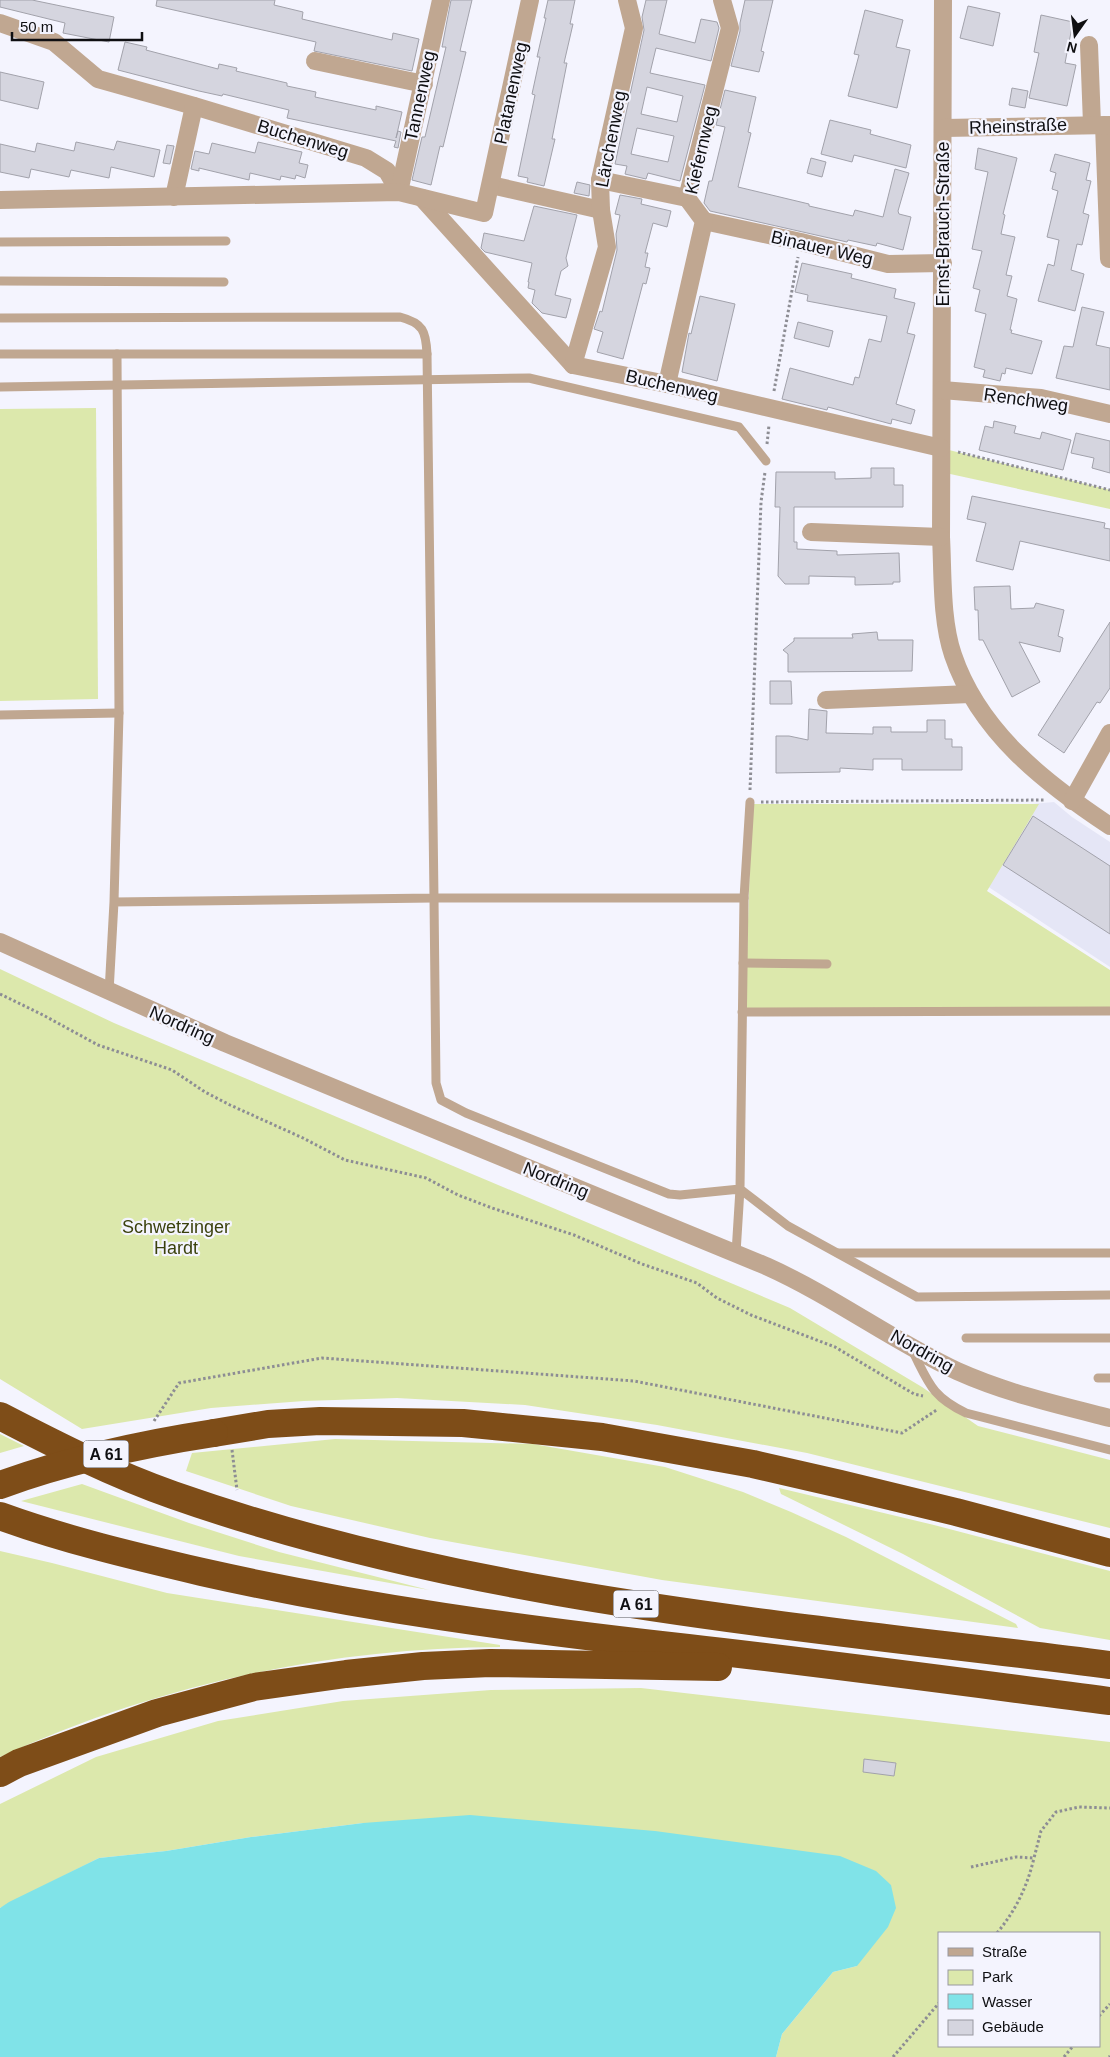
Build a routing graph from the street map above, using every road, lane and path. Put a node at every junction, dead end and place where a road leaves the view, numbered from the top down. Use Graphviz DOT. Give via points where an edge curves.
graph roads {
  1 [pos="441,0"];
  2 [pos="530,0"];
  3 [pos="627,0"];
  4 [pos="722,0"];
  5 [pos="943,0"];
  6 [pos="0,23"];
  7 [pos="1089,45"];
  8 [pos="315,61"];
  9 [pos="424,84"];
  10 [pos="194,106"];
  11 [pos="1102,125"];
  12 [pos="943,128"];
  13 [pos="600,180"];
  14 [pos="491,185"];
  15 [pos="399,192"];
  16 [pos="174,197"];
  17 [pos="422,198"];
  18 [pos="687,198"];
  19 [pos="0,200"];
  20 [pos="601,210"];
  21 [pos="704,221"];
  22 [pos="226,241"];
  23 [pos="0,242"];
  24 [pos="801,242"];
  25 [pos="1109,259"];
  26 [pos="942,263"];
  27 [pos="0,281"];
  28 [pos="224,282"];
  29 [pos="0,318"];
  30 [pos="0,354"];
  31 [pos="117,354"];
  32 [pos="427,354"];
  33 [pos="573,365"];
  34 [pos="428,381"];
  35 [pos="667,384"];
  36 [pos="117,386"];
  37 [pos="0,387"];
  38 [pos="942,390"];
  39 [pos="770,409"];
  40 [pos="1110,414"];
  41 [pos="942,448"];
  42 [pos="766,461"];
  43 [pos="1110,490"];
  44 [pos="811,532"];
  45 [pos="941,537"];
  46 [pos="970,694"];
  47 [pos="826,700"];
  48 [pos="119,714"];
  49 [pos="0,715"];
  50 [pos="1110,733"];
  51 [pos="1072,801"];
  52 [pos="750,802"];
  53 [pos="1110,826"];
  54 [pos="434,898"];
  55 [pos="744,898"];
  56 [pos="114,902"];
  57 [pos="0,942"];
  58 [pos="743,963"];
  59 [pos="827,964"];
  60 [pos="109,992"];
  61 [pos="0,994"];
  62 [pos="1110,1011"];
  63 [pos="742,1012"];
  64 [pos="740,1189"];
  65 [pos="736,1253"];
  66 [pos="837,1253"];
  67 [pos="1110,1253"];
  68 [pos="1110,1295"];
  69 [pos="966,1338"];
  70 [pos="1110,1338"];
  71 [pos="911,1347"];
  72 [pos="1098,1378"];
  73 [pos="1110,1378"];
  74 [pos="946,1403"];
  75 [pos="0,1416"];
  76 [pos="1110,1418"];
  77 [pos="154,1422"];
  78 [pos="223,1440"];
  79 [pos="1110,1450"];
  80 [pos="0,1485"];
  81 [pos="237,1490"];
  82 [pos="0,1516"];
  83 [pos="1110,1553"];
  84 [pos="804,1662"];
  85 [pos="1110,1665"];
  86 [pos="1110,1701"];
  87 [pos="0,1773"];
  88 [pos="1110,1808"];
  89 [pos="1034,1858"];
  90 [pos="971,1867"];
  91 [pos="998,1932"];
  92 [pos="938,2004"];
  93 [pos="1110,2004"];
  94 [pos="1100,2015"];
  95 [pos="1072,2047"];
  96 [pos="893,2057"];
  97 [pos="1064,2057"];
  1 -- 9 [label="street, Tannenweg"];
  2 -- 14 [label="street, Platanenweg"];
  3 -- 13 [label="street, Lärchenweg" via="634,28"];
  4 -- 18 [label="street, Kiefernweg" via="730,28"];
  5 -- 12 [label="street, Ernst-Brauch-Straße"];
  6 -- 10 [label="street, Buchenweg" via="54,42 98,79"];
  7 -- 11 [label="street, Rheinstraße"];
  8 -- 9 [label="street"];
  9 -- 15 [label="street, Tannenweg"];
  10 -- 15 [label="street, Buchenweg" via="366,158 387,171"];
  10 -- 16 [label="street"];
  11 -- 12 [label="street, Rheinstraße"];
  11 -- 25 [label="street"];
  12 -- 26 [label="street, Ernst-Brauch-Straße"];
  13 -- 18 [label="street"];
  13 -- 20 [label="street, Lärchenweg"];
  14 -- 17 [label="street" via="484,213"];
  14 -- 20 [label="street"];
  15 -- 16 [label="street"];
  15 -- 17 [label="street"];
  16 -- 19 [label="street"];
  17 -- 33 [label="street"];
  18 -- 21 [label="street, Kiefernweg"];
  20 -- 33 [label="street, Lärchenweg" via="607,247"];
  21 -- 24 [label="street, Binauer Weg"];
  21 -- 35 [label="street, Kiefernweg"];
  22 -- 23 [label="lane"];
  24 -- 26 [label="street, Binauer Weg" via="888,264"];
  24 -- 39 [label="path"];
  26 -- 38 [label="street, Ernst-Brauch-Straße"];
  27 -- 28 [label="lane"];
  29 -- 32 [label="lane" via="400,317 412,320 422,328"];
  30 -- 31 [label="lane"];
  31 -- 32 [label="lane"];
  31 -- 36 [label="lane"];
  32 -- 34 [label="lane"];
  33 -- 35 [label="street, Buchenweg"];
  34 -- 36 [label="lane"];
  34 -- 42 [label="lane" via="529,378 740,427"];
  34 -- 54 [label="lane"];
  35 -- 39 [label="street, Buchenweg"];
  36 -- 37 [label="lane"];
  36 -- 48 [label="lane"];
  38 -- 40 [label="street, Renchweg" via="1041,398"];
  38 -- 41 [label="street, Ernst-Brauch-Straße"];
  39 -- 41 [label="street"];
  39 -- 42 [label="path"];
  41 -- 43 [label="path"];
  41 -- 45 [label="street, Ernst-Brauch-Straße"];
  42 -- 52 [label="path" via="761,502"];
  44 -- 45 [label="street"];
  45 -- 46 [label="street, Ernst-Brauch-Straße" via="945,614 952,654"];
  46 -- 47 [label="street"];
  46 -- 51 [label="street, Ernst-Brauch-Straße" via="992,727 1019,757"];
  48 -- 49 [label="lane"];
  48 -- 56 [label="lane"];
  50 -- 51 [label="street"];
  51 -- 52 [label="path"];
  51 -- 53 [label="street, Ernst-Brauch-Straße"];
  52 -- 55 [label="lane"];
  54 -- 55 [label="lane"];
  54 -- 56 [label="lane"];
  54 -- 64 [label="lane" via="436,1083 441,1100 669,1194"];
  55 -- 58 [label="lane"];
  56 -- 60 [label="lane"];
  57 -- 60 [label="street, Nordring"];
  58 -- 59 [label="lane"];
  58 -- 63 [label="lane"];
  60 -- 65 [label="street, Nordring" via="342,1092"];
  61 -- 74 [label="path" via="98,1045 172,1070 213,1096 345,1160 426,1178 458,1195 574,1235 697,1283 717,1298 751,1315 835,1347 914,1394"];
  62 -- 63 [label="lane"];
  63 -- 64 [label="lane"];
  64 -- 65 [label="lane"];
  64 -- 66 [label="lane" via="788,1226"];
  65 -- 71 [label="street, Nordring" via="811,1287"];
  66 -- 67 [label="lane"];
  66 -- 68 [label="lane" via="917,1297"];
  69 -- 70 [label="lane"];
  71 -- 74 [label="lane" via="928,1384"];
  71 -- 76 [label="street, Nordring" via="982,1381"];
  72 -- 73 [label="lane"];
  74 -- 77 [label="path" via="902,1433 634,1381 322,1358 180,1383"];
  74 -- 79 [label="lane" via="966,1413"];
  75 -- 85 [label="highway, A 61" via="104,1467 171,1494 328,1542 426,1566 521,1586 673,1610"];
  78 -- 80 [label="highway, A 61, bridge" via="167,1440 90,1458"];
  78 -- 81 [label="path"];
  78 -- 83 [label="highway, A 61" via="268,1424 320,1421 463,1422 602,1437 753,1464 956,1512"];
  82 -- 84 [label="highway, A 61" via="146,1559 354,1603 524,1629"];
  84 -- 86 [label="highway, A 61"];
  84 -- 87 [label="highway, A 61" via="708,1668 490,1664 423,1666 346,1674 254,1687 156,1713 19,1763"];
  88 -- 89 [label="path" via="1079,1807 1056,1812 1041,1831"];
  89 -- 90 [label="path" via="1016,1857"];
  89 -- 91 [label="path" via="1029,1879 1012,1915"];
  92 -- 96 [label="path"];
  93 -- 94 [label="path"];
  95 -- 97 [label="path"];
}
